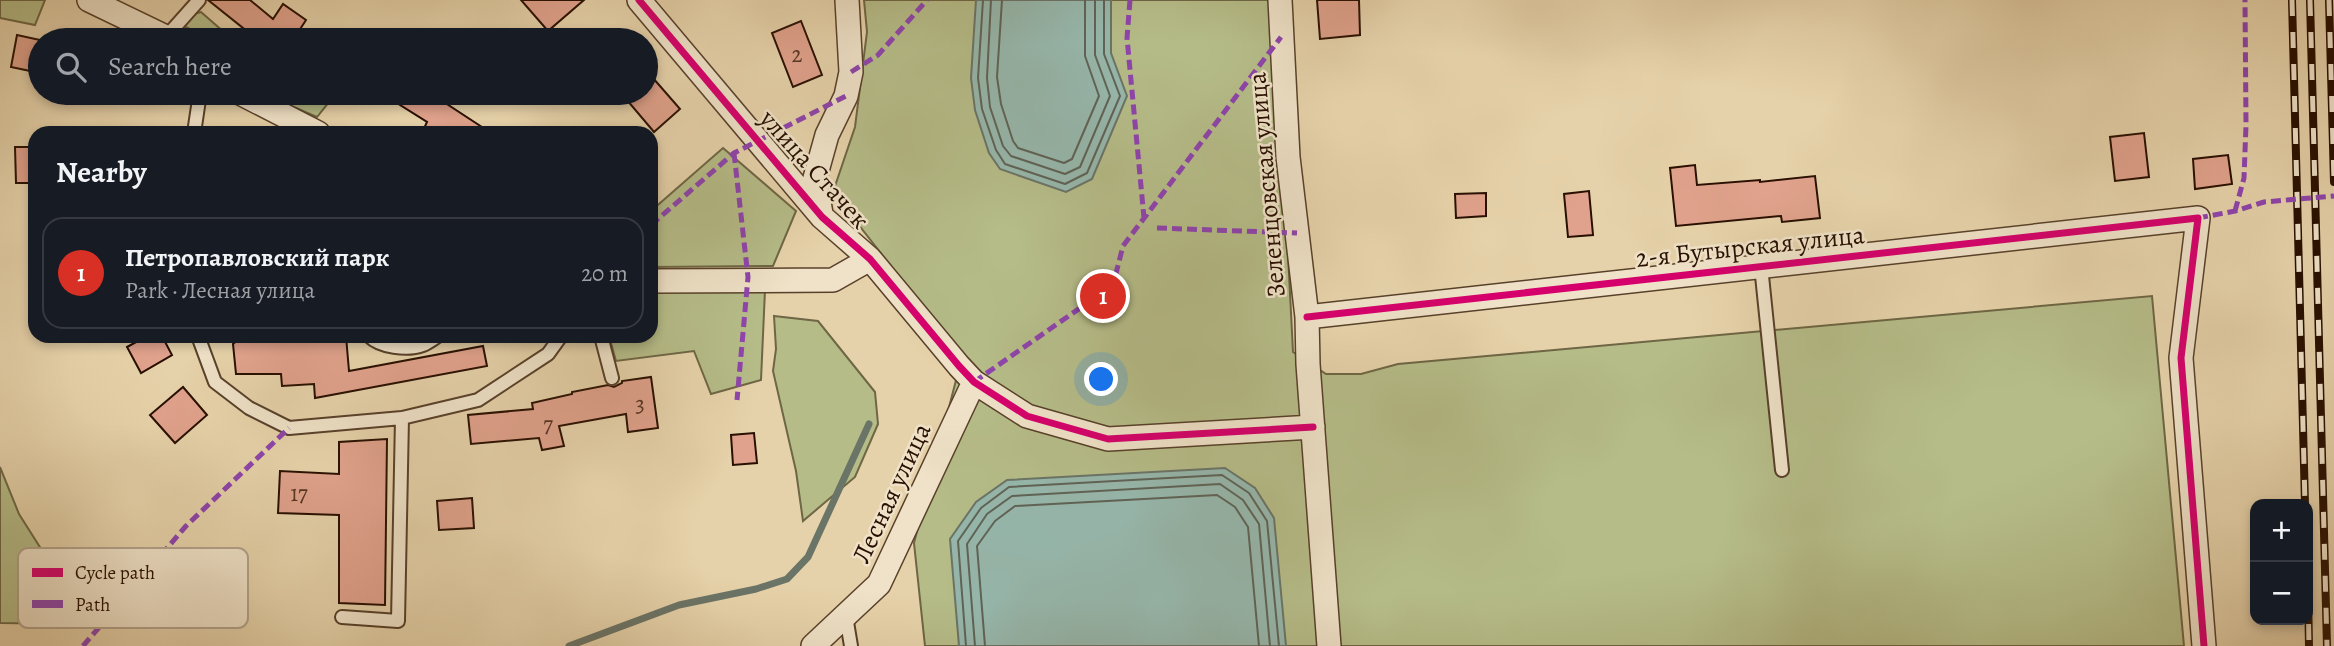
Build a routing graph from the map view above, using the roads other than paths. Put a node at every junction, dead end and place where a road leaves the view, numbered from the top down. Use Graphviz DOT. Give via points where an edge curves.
graph roads {
  1 [pos="199,0"];
  2 [pos="639,0"];
  3 [pos="847,0"];
  4 [pos="1280,0"];
  5 [pos="98,2"];
  6 [pos="149,28"];
  7 [pos="177,28"];
  8 [pos="198,105"];
  9 [pos="263,105"];
  10 [pos="195,126"];
  11 [pos="304,126"];
  12 [pos="822,217"];
  13 [pos="870,259"];
  14 [pos="1761,266"];
  15 [pos="658,281"];
  16 [pos="1307,317"];
  17 [pos="201,343"];
  18 [pos="380,343"];
  19 [pos="426,343"];
  20 [pos="556,343"];
  21 [pos="603,343"];
  22 [pos="967,374"];
  23 [pos="612,378"];
  24 [pos="402,418"];
  25 [pos="1313,427"];
  26 [pos="1782,470"];
  27 [pos="846,615"];
  28 [pos="342,617"];
  29 [pos="813,646"];
  30 [pos="851,646"];
  31 [pos="1329,646"];
  32 [pos="2204,646"];
  1 -- 7 [label="lane"];
  2 -- 12 [label="street, улица Стачек"];
  3 -- 12 [label="street" via="851,72 815,178"];
  4 -- 16 [label="street, Зеленцовская улица" via="1288,157"];
  5 -- 6 [label="street"];
  8 -- 10 [label="lane"];
  9 -- 11 [label="street"];
  12 -- 13 [label="street, улица Стачек"];
  13 -- 15 [label="street" via="833,280"];
  13 -- 22 [label="street, улица Стачек"];
  14 -- 16 [label="street, 2-я Бутырская улица"];
  14 -- 26 [label="lane"];
  14 -- 32 [label="street, 2-я Бутырская улица" via="2198,218 2181,358"];
  16 -- 25 [label="street, Зеленцовская улица"];
  17 -- 24 [label="lane" via="215,382 249,408 289,428"];
  18 -- 19 [label="lane" via="405,348"];
  20 -- 24 [label="lane" via="548,354 478,400"];
  21 -- 23 [label="lane"];
  22 -- 25 [label="street, улица Стачек" via="1027,416 1108,439"];
  22 -- 27 [label="street, Лесная улица" via="880,584"];
  24 -- 28 [label="lane" via="398,621"];
  25 -- 31 [label="street, Зеленцовская улица"];
  27 -- 29 [label="street, Лесная улица"];
  27 -- 30 [label="lane"];
}
